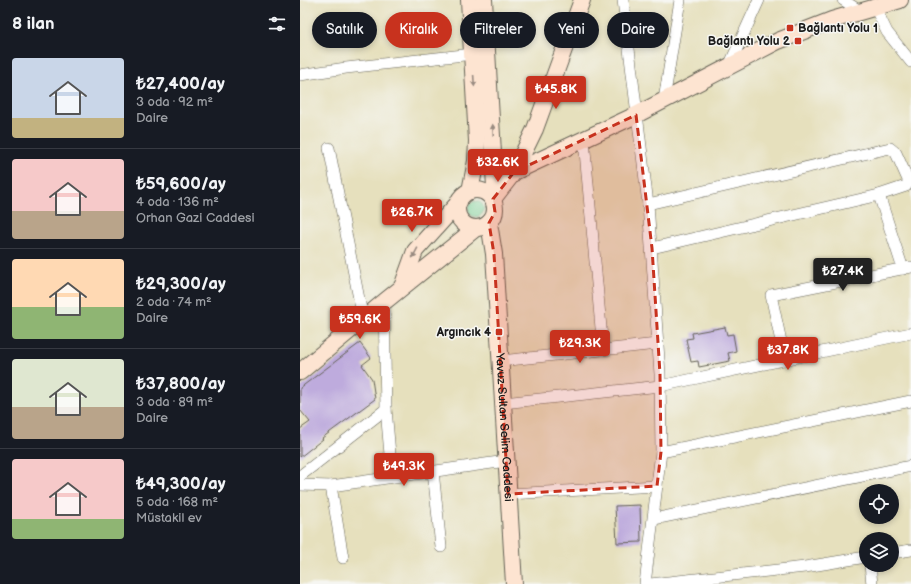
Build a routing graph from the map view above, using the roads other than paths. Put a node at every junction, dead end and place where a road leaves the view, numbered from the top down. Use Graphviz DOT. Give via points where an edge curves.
graph roads {
  1 [pos="469,0"];
  2 [pos="484,0"];
  3 [pos="582,0"];
  4 [pos="623,0"];
  5 [pos="680,0"];
  6 [pos="759,0"];
  7 [pos="843,0"];
  8 [pos="900,0"];
  9 [pos="867,9"];
  10 [pos="472,54"];
  11 [pos="911,62"];
  12 [pos="728,66"];
  13 [pos="300,75"];
  14 [pos="664,100"];
  15 [pos="636,115"];
  16 [pos="584,140"];
  17 [pos="329,148"];
  18 [pos="514,172"];
  19 [pos="470,191"];
  20 [pos="879,195"];
  21 [pos="492,198"];
  22 [pos="458,202"];
  23 [pos="648,204"];
  24 [pos="483,225"];
  25 [pos="652,248"];
  26 [pos="907,268"];
  27 [pos="402,287"];
  28 [pos="384,302"];
  29 [pos="363,319"];
  30 [pos="911,333"];
  31 [pos="657,344"];
  32 [pos="604,350"];
  33 [pos="785,360"];
  34 [pos="500,361"];
  35 [pos="300,372"];
  36 [pos="660,386"];
  37 [pos="911,401"];
  38 [pos="503,403"];
  39 [pos="386,409"];
  40 [pos="661,452"];
  41 [pos="506,461"];
  42 [pos="911,466"];
  43 [pos="433,472"];
  44 [pos="300,476"];
  45 [pos="392,477"];
  46 [pos="300,486"];
  47 [pos="331,486"];
  48 [pos="657,486"];
  49 [pos="508,494"];
  50 [pos="654,519"];
  51 [pos="441,547"];
  52 [pos="911,550"];
  53 [pos="899,552"];
  54 [pos="342,558"];
  55 [pos="859,558"];
  56 [pos="871,572"];
  57 [pos="514,584"];
  58 [pos="645,584"];
  59 [pos="650,584"];
  60 [pos="872,584"];
  1 -- 10 [label="street"];
  21 -- 2 [label="street, one-way" via="496,187"];
  3 -- 18 [label="street" via="535,129"];
  4 -- 15 [label="street"];
  5 -- 14 [label="street"];
  6 -- 12 [label="street"];
  7 -- 9 [label="street"];
  8 -- 9 [label="street"];
  9 -- 11 [label="street"];
  9 -- 12 [label="street" via="805,30"];
  10 -- 13 [label="street"];
  10 -- 19 [label="street, one-way" via="477,141"];
  12 -- 14 [label="street"];
  14 -- 15 [label="street"];
  15 -- 16 [label="street"];
  15 -- 23 [label="street"];
  16 -- 18 [label="street"];
  16 -- 32 [label="street"];
  17 -- 29 [label="street"];
  18 -- 21 [label="street"];
  19 -- 21 [label="street" via="483,191"];
  19 -- 22 [label="street"];
  20 -- 23 [label="street" via="906,186 909,182 896,153 890,148"];
  20 -- 25 [label="street"];
  20 -- 26 [label="street"];
  21 -- 24 [label="street" via="495,212"];
  22 -- 24 [label="street" via="457,212 467,225"];
  22 -- 27 [label="street, one-way" via="415,251"];
  23 -- 25 [label="street"];
  24 -- 27 [label="street"];
  24 -- 34 [label="street, Yavuz Sultan Selim Caddesi" via="494,254"];
  25 -- 31 [label="street"];
  26 -- 33 [label="street" via="772,295"];
  27 -- 28 [label="street"];
  28 -- 29 [label="street"];
  28 -- 39 [label="street"];
  29 -- 35 [label="street"];
  30 -- 33 [label="street"];
  31 -- 32 [label="street"];
  31 -- 36 [label="street"];
  32 -- 34 [label="street"];
  33 -- 36 [label="street"];
  34 -- 38 [label="street, Yavuz Sultan Selim Caddesi"];
  36 -- 38 [label="street"];
  36 -- 40 [label="street"];
  37 -- 40 [label="street"];
  38 -- 41 [label="street, Yavuz Sultan Selim Caddesi"];
  39 -- 44 [label="street"];
  39 -- 45 [label="street"];
  40 -- 48 [label="street"];
  41 -- 43 [label="street"];
  41 -- 49 [label="street, Yavuz Sultan Selim Caddesi"];
  42 -- 50 [label="street"];
  43 -- 45 [label="street"];
  43 -- 51 [label="street"];
  45 -- 47 [label="street"];
  46 -- 47 [label="street"];
  47 -- 54 [label="street"];
  48 -- 49 [label="street"];
  48 -- 50 [label="street"];
  49 -- 57 [label="street, Yavuz Sultan Selim Caddesi"];
  50 -- 58 [label="street"];
  52 -- 53 [label="street"];
  55 -- 59 [label="street" via="805,567"];
  56 -- 60 [label="street"];
}
